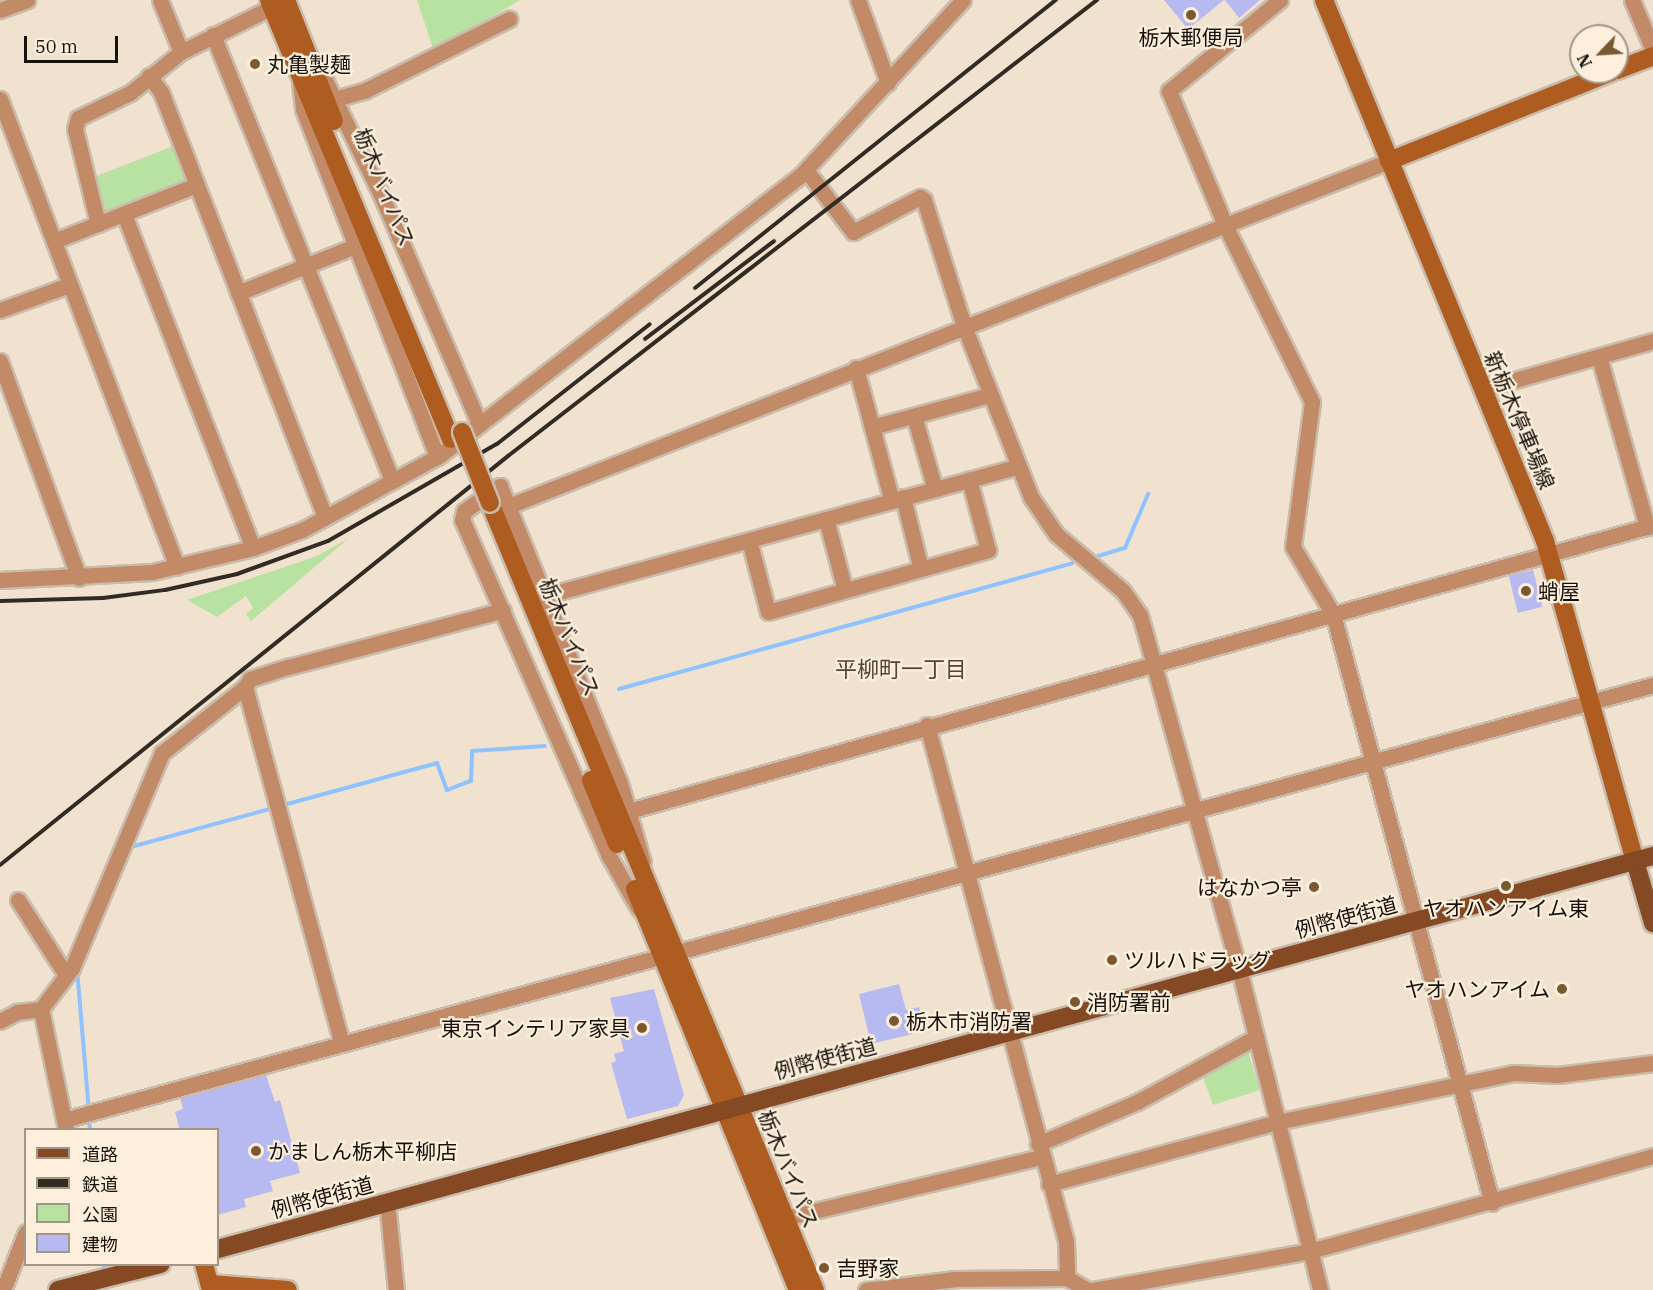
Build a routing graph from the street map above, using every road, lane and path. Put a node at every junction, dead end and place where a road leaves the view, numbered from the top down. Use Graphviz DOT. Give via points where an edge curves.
graph roads {
  1 [pos="27,0"];
  2 [pos="160,0"];
  3 [pos="858,0"];
  4 [pos="1632,0"];
  5 [pos="276,2"];
  6 [pos="1276,2"];
  7 [pos="955,3"];
  8 [pos="1323,3"];
  9 [pos="0,10"];
  10 [pos="509,19"];
  11 [pos="213,35"];
  12 [pos="1653,50"];
  13 [pos="181,52"];
  14 [pos="1653,56"];
  15 [pos="303,63"];
  16 [pos="1629,65"];
  17 [pos="148,76"];
  18 [pos="888,83"];
  19 [pos="1581,84"];
  20 [pos="0,99"];
  21 [pos="335,99"];
  22 [pos="1389,161"];
  23 [pos="806,170"];
  24 [pos="196,185"];
  25 [pos="124,214"];
  26 [pos="98,224"];
  27 [pos="1225,225"];
  28 [pos="54,241"];
  29 [pos="355,246"];
  30 [pos="308,265"];
  31 [pos="69,285"];
  32 [pos="238,292"];
  33 [pos="0,310"];
  34 [pos="964,326"];
  35 [pos="1653,341"];
  36 [pos="1599,357"];
  37 [pos="0,361"];
  38 [pos="856,368"];
  39 [pos="1483,389"];
  40 [pos="990,395"];
  41 [pos="914,416"];
  42 [pos="479,423"];
  43 [pos="872,427"];
  44 [pos="437,457"];
  45 [pos="1018,466"];
  46 [pos="969,479"];
  47 [pos="392,481"];
  48 [pos="934,489"];
  49 [pos="898,499"];
  50 [pos="511,505"];
  51 [pos="485,506"];
  52 [pos="325,518"];
  53 [pos="826,519"];
  54 [pos="1650,526"];
  55 [pos="749,540"];
  56 [pos="253,548"];
  57 [pos="1550,555"];
  58 [pos="177,567"];
  59 [pos="921,569"];
  60 [pos="79,578"];
  61 [pos="0,580"];
  62 [pos="845,590"];
  63 [pos="548,596"];
  64 [pos="503,610"];
  65 [pos="1333,614"];
  66 [pos="1156,663"];
  67 [pos="1653,686"];
  68 [pos="245,687"];
  69 [pos="1592,703"];
  70 [pos="927,725"];
  71 [pos="1373,763"];
  72 [pos="624,812"];
  73 [pos="1196,812"];
  74 [pos="1644,858"];
  75 [pos="966,875"];
  76 [pos="18,900"];
  77 [pos="646,919"];
  78 [pos="1416,922"];
  79 [pos="1653,924"];
  80 [pos="668,957"];
  81 [pos="1239,969"];
  82 [pos="66,975"];
  83 [pos="41,1009"];
  84 [pos="0,1021"];
  85 [pos="1008,1032"];
  86 [pos="1256,1037"];
  87 [pos="342,1044"];
  88 [pos="1653,1063"];
  89 [pos="1460,1085"];
  90 [pos="730,1106"];
  91 [pos="1277,1122"];
  92 [pos="65,1125"];
  93 [pos="1040,1150"];
  94 [pos="1653,1156"];
  95 [pos="1049,1184"];
  96 [pos="387,1202"];
  97 [pos="1492,1203"];
  98 [pos="784,1218"];
  99 [pos="24,1237"];
  100 [pos="219,1249"];
  101 [pos="1310,1251"];
  102 [pos="153,1266"];
  103 [pos="205,1266"];
  104 [pos="1067,1278"];
  105 [pos="211,1287"];
  106 [pos="3,1290"];
  107 [pos="58,1290"];
  108 [pos="288,1290"];
  109 [pos="396,1290"];
  110 [pos="798,1290"];
  111 [pos="815,1290"];
  112 [pos="866,1290"];
  113 [pos="1088,1290"];
  114 [pos="1093,1290"];
  115 [pos="1320,1290"];
  1 -- 9 [label="street"];
  2 -- 13 [label="street"];
  3 -- 18 [label="street"];
  4 -- 12 [label="street"];
  5 -- 11 [label="street"];
  5 -- 15 [label="main road, 栃木バイパス"];
  6 -- 27 [label="street" via="1169,91"];
  7 -- 18 [label="street"];
  8 -- 22 [label="main road, 新栃木停車場線"];
  10 -- 21 [label="street" via="366,90"];
  11 -- 13 [label="street"];
  11 -- 30 [label="street"];
  13 -- 17 [label="street"];
  14 -- 16 [label="main road"];
  15 -- 21 [label="street"];
  15 -- 29 [label="street" via="303,109"];
  15 -- 51 [label="main road, 栃木バイパス, bridge"];
  17 -- 24 [label="street" via="161,92"];
  17 -- 26 [label="street" via="130,93 85,114 75,124"];
  18 -- 23 [label="street"];
  19 -- 22 [label="main road"];
  20 -- 28 [label="street"];
  21 -- 42 [label="street"];
  22 -- 27 [label="street"];
  22 -- 39 [label="main road, 新栃木停車場線"];
  23 -- 34 [label="street" via="853,232 920,197 924,200"];
  23 -- 42 [label="street" via="565,363"];
  24 -- 25 [label="street"];
  24 -- 32 [label="street"];
  25 -- 26 [label="street"];
  25 -- 56 [label="street"];
  26 -- 28 [label="street"];
  27 -- 34 [label="street"];
  27 -- 65 [label="street" via="1312,402 1293,547"];
  28 -- 31 [label="street"];
  29 -- 30 [label="street"];
  29 -- 44 [label="street"];
  30 -- 32 [label="street"];
  30 -- 47 [label="street"];
  31 -- 33 [label="street"];
  31 -- 58 [label="street"];
  32 -- 52 [label="street"];
  34 -- 38 [label="street"];
  34 -- 40 [label="street"];
  35 -- 36 [label="street"];
  36 -- 39 [label="street"];
  36 -- 54 [label="street"];
  37 -- 60 [label="street"];
  38 -- 43 [label="street"];
  38 -- 50 [label="street"];
  39 -- 57 [label="main road, 新栃木停車場線"];
  40 -- 41 [label="street"];
  40 -- 45 [label="street"];
  41 -- 43 [label="street"];
  41 -- 48 [label="street"];
  42 -- 44 [label="street"];
  43 -- 49 [label="street"];
  44 -- 47 [label="street"];
  45 -- 46 [label="street"];
  45 -- 66 [label="street" via="1056,534 1131,599"];
  46 -- 48 [label="street"];
  46 -- 59 [label="street" via="988,550"];
  47 -- 52 [label="street"];
  48 -- 49 [label="street"];
  49 -- 53 [label="street"];
  49 -- 59 [label="street"];
  50 -- 63 [label="street"];
  50 -- 64 [label="street" via="500,486 461,514"];
  51 -- 72 [label="main road, 栃木バイパス"];
  51 -- 77 [label="main road, 栃木バイパス"];
  52 -- 56 [label="street"];
  53 -- 55 [label="street"];
  53 -- 62 [label="street"];
  54 -- 57 [label="street"];
  55 -- 62 [label="street" via="768,612"];
  55 -- 63 [label="street"];
  56 -- 58 [label="street"];
  57 -- 65 [label="street"];
  57 -- 69 [label="main road, 新栃木停車場線"];
  58 -- 60 [label="street"];
  59 -- 62 [label="street"];
  60 -- 61 [label="street"];
  63 -- 72 [label="street" via="606,749"];
  64 -- 68 [label="street" via="288,667 250,679"];
  64 -- 77 [label="street" via="609,856"];
  65 -- 66 [label="street"];
  65 -- 71 [label="street"];
  66 -- 70 [label="street"];
  66 -- 73 [label="street"];
  67 -- 69 [label="street"];
  68 -- 82 [label="street" via="162,753"];
  68 -- 87 [label="street"];
  69 -- 71 [label="street"];
  69 -- 74 [label="main road, 新栃木停車場線"];
  70 -- 72 [label="street"];
  70 -- 75 [label="street"];
  71 -- 73 [label="street"];
  71 -- 78 [label="street"];
  72 -- 80 [label="main road, 栃木バイパス"];
  73 -- 75 [label="street"];
  73 -- 81 [label="street"];
  74 -- 78 [label="main road, 例幣使街道"];
  74 -- 79 [label="main road"];
  75 -- 80 [label="street"];
  75 -- 85 [label="street"];
  76 -- 82 [label="street"];
  77 -- 80 [label="main road, 栃木バイパス"];
  78 -- 81 [label="main road, 例幣使街道"];
  78 -- 89 [label="street"];
  80 -- 87 [label="street"];
  80 -- 90 [label="main road, 栃木バイパス"];
  81 -- 85 [label="main road, 例幣使街道"];
  81 -- 86 [label="street"];
  82 -- 83 [label="street"];
  83 -- 84 [label="street" via="17,1012"];
  83 -- 92 [label="street"];
  85 -- 90 [label="main road, 例幣使街道"];
  85 -- 93 [label="street"];
  86 -- 91 [label="street"];
  86 -- 93 [label="street"];
  87 -- 92 [label="street"];
  88 -- 89 [label="street" via="1558,1075 1513,1073"];
  89 -- 91 [label="street"];
  89 -- 97 [label="street"];
  90 -- 96 [label="main road, 例幣使街道"];
  90 -- 98 [label="main road, 栃木バイパス"];
  90 -- 110 [label="main road, 栃木バイパス"];
  91 -- 95 [label="street"];
  91 -- 101 [label="street"];
  93 -- 95 [label="street"];
  93 -- 98 [label="street"];
  94 -- 97 [label="street"];
  95 -- 104 [label="street" via="1066,1241"];
  96 -- 100 [label="main road, 例幣使街道"];
  96 -- 109 [label="street"];
  97 -- 101 [label="street"];
  98 -- 111 [label="main road, 栃木バイパス"];
  99 -- 106 [label="street"];
  101 -- 114 [label="street"];
  101 -- 115 [label="street"];
  102 -- 107 [label="main road"];
  103 -- 105 [label="main road"];
  104 -- 112 [label="street" via="955,1279"];
  104 -- 113 [label="street"];
  105 -- 108 [label="main road"];
}
